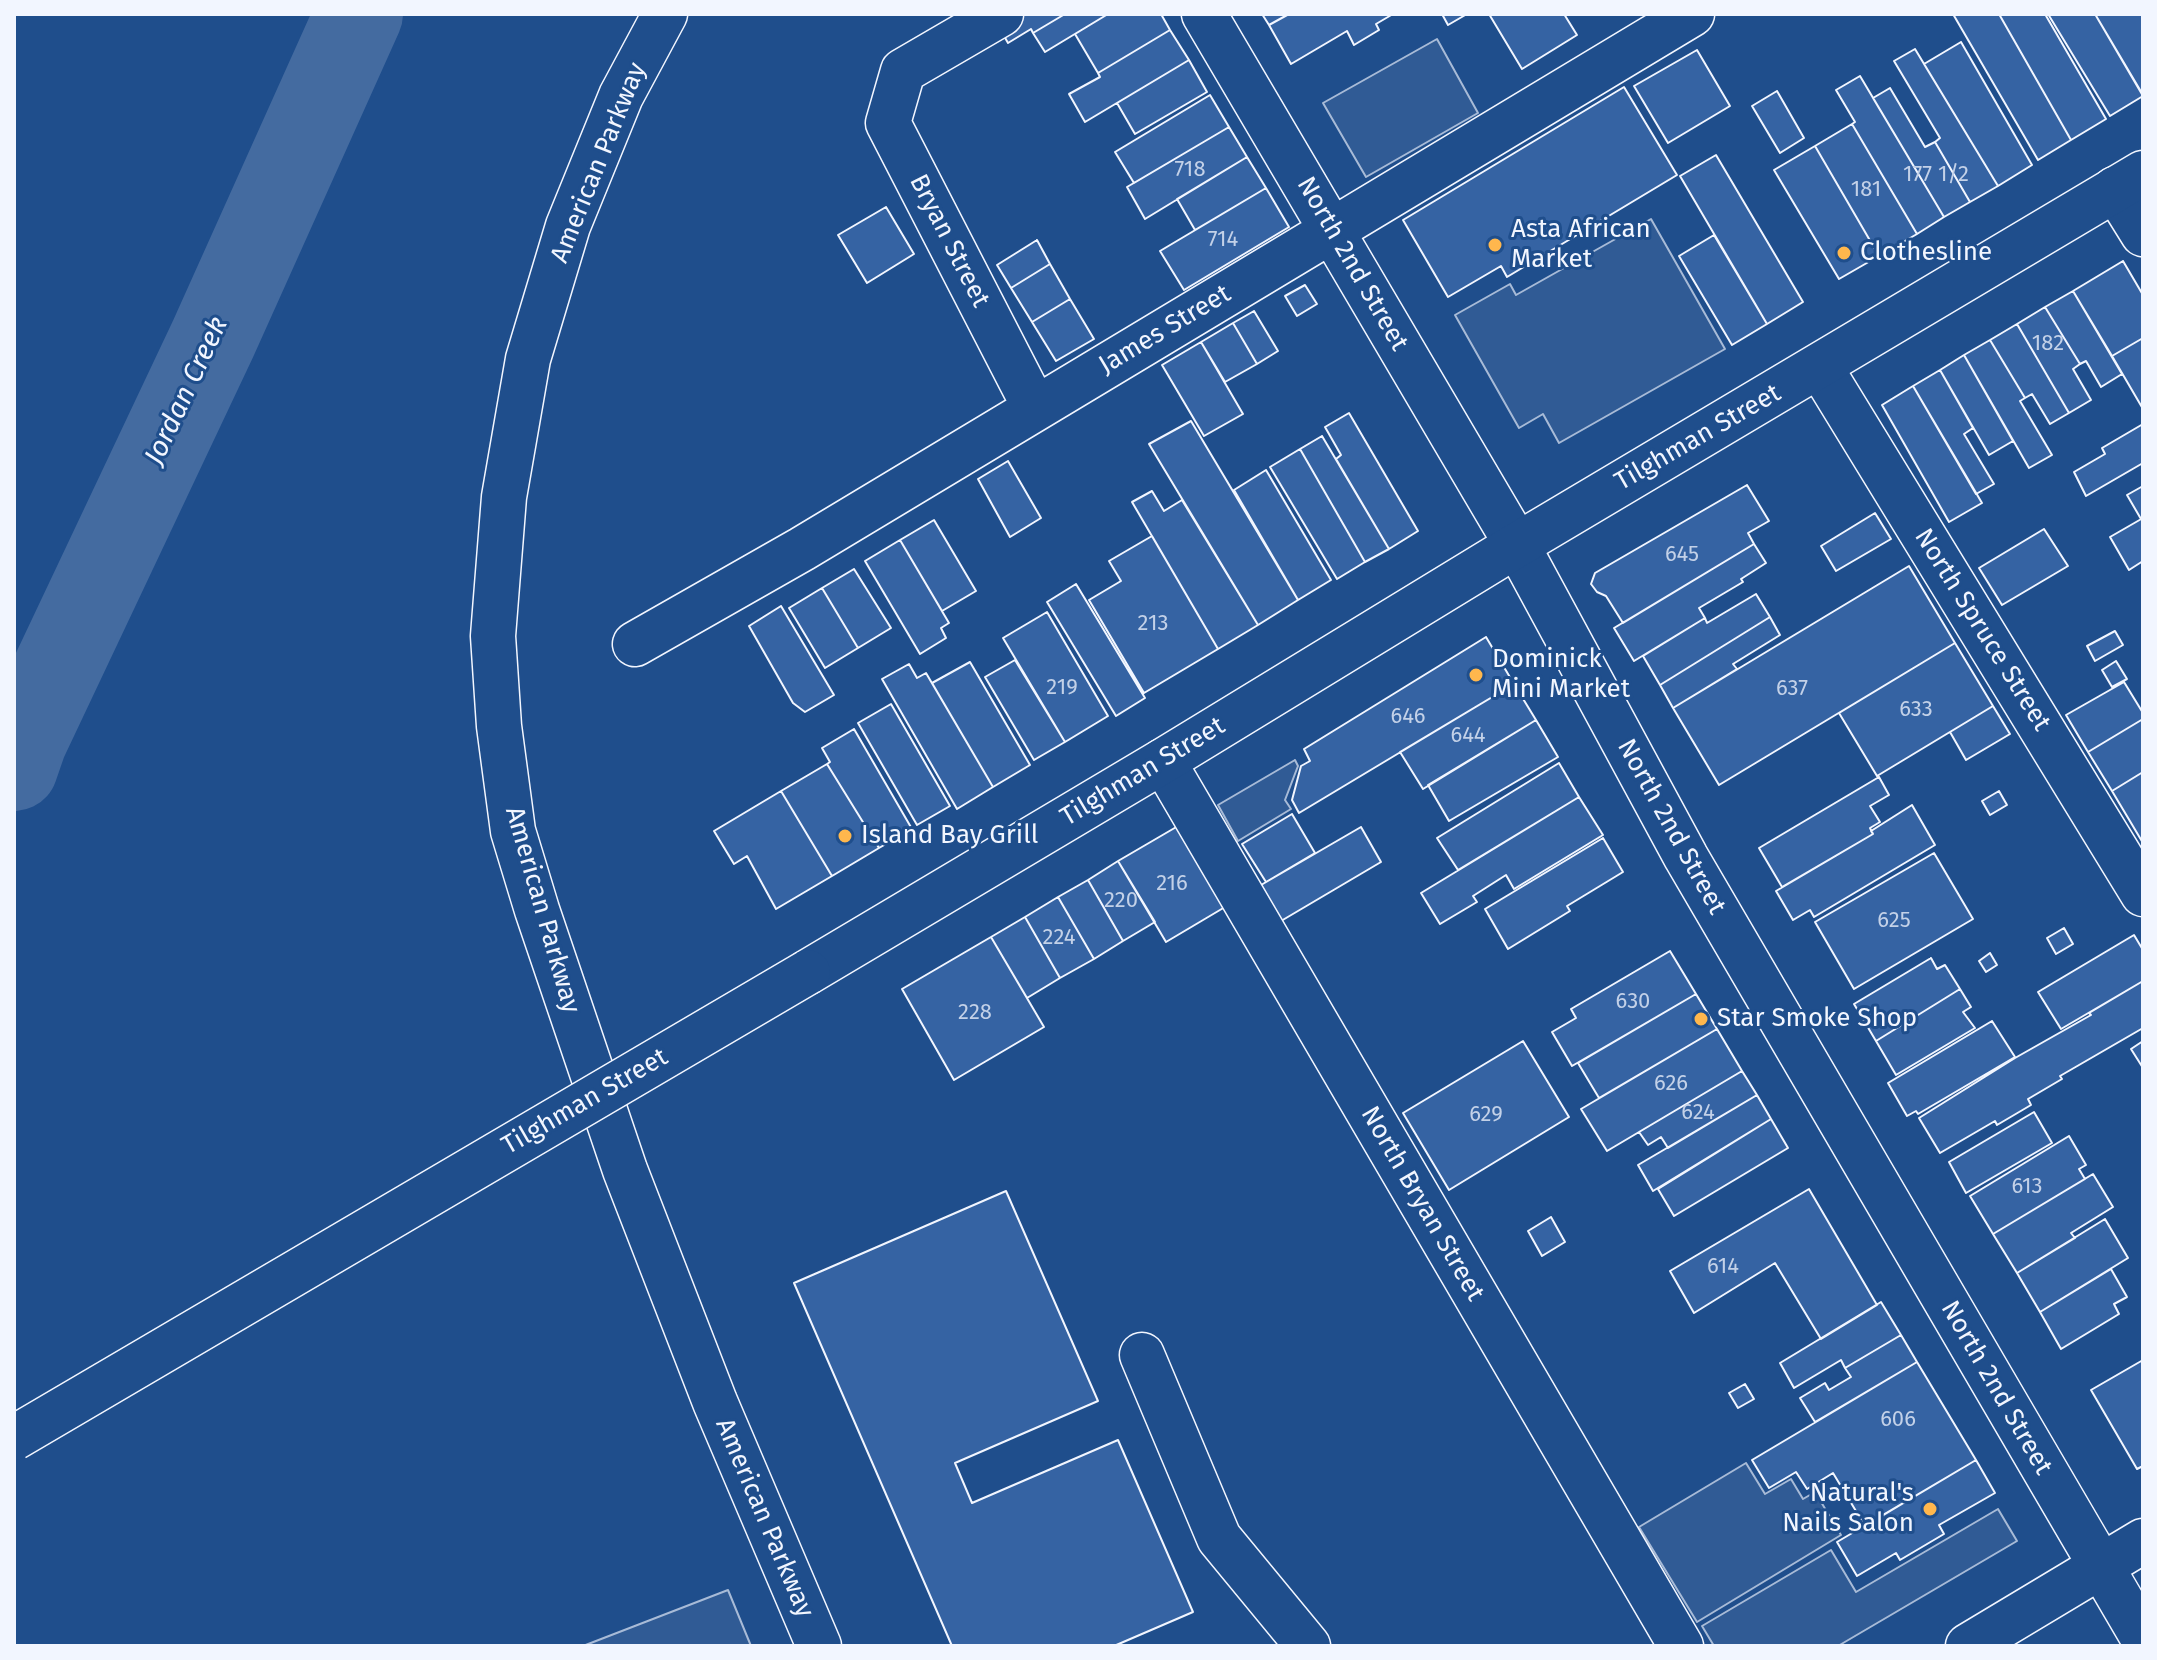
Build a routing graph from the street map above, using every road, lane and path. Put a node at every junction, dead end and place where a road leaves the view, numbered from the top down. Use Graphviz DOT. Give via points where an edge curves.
graph roads {
  1 [pos="665,14"];
  2 [pos="1001,14"];
  3 [pos="1204,14"];
  4 [pos="1692,14"];
  5 [pos="2129,181"];
  6 [pos="1333,230"];
  7 [pos="2143,234"];
  8 [pos="1820,367"];
  9 [pos="1035,408"];
  10 [pos="1517,545"];
  11 [pos="635,644"];
  12 [pos="1163,761"];
  13 [pos="2143,894"];
  14 [pos="1142,1355"];
  15 [pos="14,1438"];
  16 [pos="2143,1541"];
  17 [pos="2100,1566"];
  18 [pos="2143,1638"];
  19 [pos="819,1646"];
  20 [pos="1308,1646"];
  21 [pos="1681,1646"];
  22 [pos="1968,1646"];
  1 -- 19 [label="main road, American Parkway" via="621,96 568,226 528,359 504,497 493,636 499,726 513,831 625,1170 715,1402"];
  2 -- 9 [label="main road, Bryan Street" via="903,71 888,123"];
  3 -- 6 [label="main road, North 2nd Street"];
  4 -- 6 [label="main road, James Street"];
  5 -- 7 [label="main road"];
  5 -- 8 [label="main road, Tilghman Street"];
  6 -- 9 [label="main road, James Street"];
  6 -- 10 [label="main road, North 2nd Street"];
  8 -- 10 [label="main road, Tilghman Street"];
  8 -- 13 [label="main road, North Spruce Street"];
  9 -- 11 [label="main road, James Street"];
  10 -- 12 [label="main road, Tilghman Street"];
  10 -- 17 [label="main road, North 2nd Street" via="1686,857"];
  12 -- 15 [label="main road, Tilghman Street, bridge"];
  12 -- 21 [label="main road, North Bryan Street"];
  14 -- 20 [label="main road" via="1219,1538"];
  16 -- 17 [label="main road"];
  17 -- 18 [label="main road, North 2nd Street"];
  17 -- 22 [label="main road"];
}
